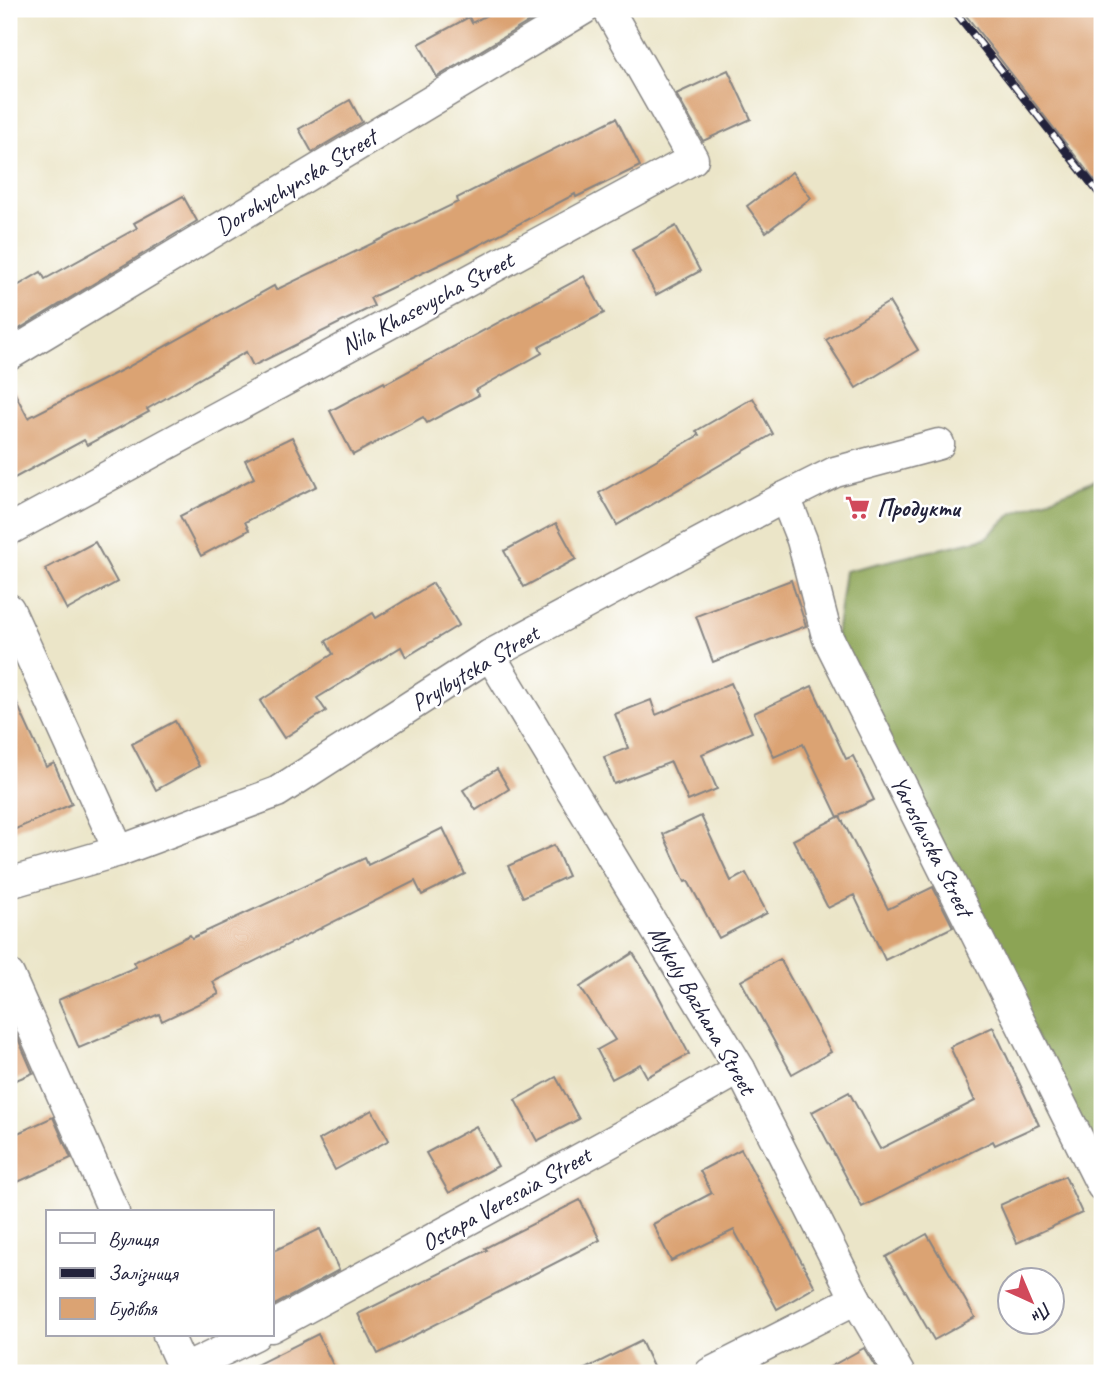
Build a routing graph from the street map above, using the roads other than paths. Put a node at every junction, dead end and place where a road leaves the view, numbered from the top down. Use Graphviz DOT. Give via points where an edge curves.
graph roads {
  1 [pos="584,9"];
  2 [pos="608,9"];
  3 [pos="9,355"];
  4 [pos="939,444"];
  5 [pos="785,497"];
  6 [pos="9,530"];
  7 [pos="9,609"];
  8 [pos="490,655"];
  9 [pos="119,851"];
  10 [pos="9,883"];
  11 [pos="9,975"];
  12 [pos="740,1069"];
  13 [pos="1102,1186"];
  14 [pos="113,1210"];
  15 [pos="856,1299"];
  16 [pos="273,1326"];
  17 [pos="168,1336"];
  18 [pos="253,1336"];
  19 [pos="184,1372"];
  20 [pos="710,1373"];
  21 [pos="899,1373"];
  1 -- 3 [label="street, Dorohychynska Street"];
  2 -- 6 [label="street, Nila Khasevycha Street" via="693,159"];
  4 -- 5 [label="street, Prylbytska Street" via="835,472"];
  5 -- 8 [label="street, Prylbytska Street"];
  5 -- 13 [label="street, Yaroslavska Street" via="802,540 827,636"];
  7 -- 9 [label="street"];
  8 -- 9 [label="street, Prylbytska Street" via="277,792"];
  8 -- 12 [label="street, Mykoly Bazhana Street"];
  9 -- 10 [label="street, Prylbytska Street"];
  11 -- 14 [label="street"];
  12 -- 15 [label="street, Mykoly Bazhana Street"];
  12 -- 16 [label="street, Ostapa Veresaia Street"];
  15 -- 20 [label="street"];
  15 -- 21 [label="street, Mykoly Bazhana Street"];
  17 -- 19 [label="street"];
  18 -- 19 [label="street"];
}
